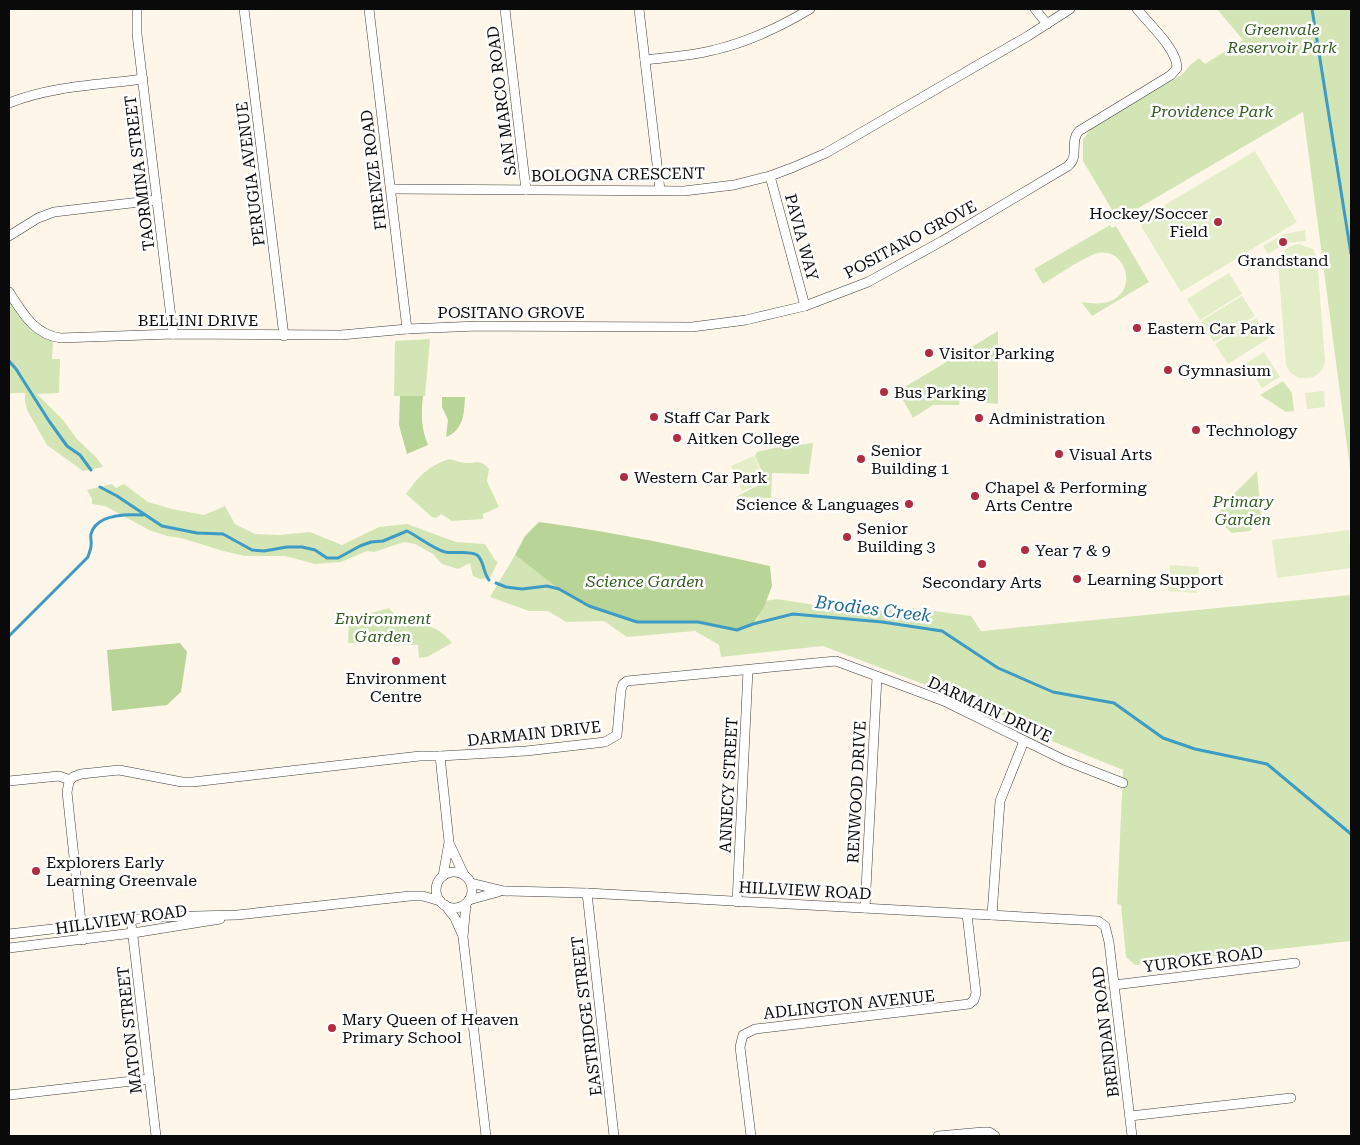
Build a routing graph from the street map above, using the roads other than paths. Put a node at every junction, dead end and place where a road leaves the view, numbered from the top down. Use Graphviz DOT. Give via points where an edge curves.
graph roads {
  1 [pos="137,9"];
  2 [pos="244,9"];
  3 [pos="369,9"];
  4 [pos="505,9"];
  5 [pos="638,9"];
  6 [pos="810,9"];
  7 [pos="1035,9"];
  8 [pos="1070,9"];
  9 [pos="1137,9"];
  10 [pos="1047,24"];
  11 [pos="644,60"];
  12 [pos="143,79"];
  13 [pos="9,103"];
  14 [pos="770,176"];
  15 [pos="391,189"];
  16 [pos="526,190"];
  17 [pos="660,190"];
  18 [pos="157,200"];
  19 [pos="9,236"];
  20 [pos="9,292"];
  21 [pos="805,306"];
  22 [pos="407,328"];
  23 [pos="172,334"];
  24 [pos="284,336"];
  25 [pos="748,670"];
  26 [pos="877,677"];
  27 [pos="1024,741"];
  28 [pos="440,756"];
  29 [pos="70,780"];
  30 [pos="9,781"];
  31 [pos="1123,783"];
  32 [pos="450,842"];
  33 [pos="464,875"];
  34 [pos="443,876"];
  35 [pos="471,883"];
  36 [pos="437,886"];
  37 [pos="504,891"];
  38 [pos="587,893"];
  39 [pos="410,896"];
  40 [pos="468,902"];
  41 [pos="737,902"];
  42 [pos="442,903"];
  43 [pos="865,908"];
  44 [pos="968,914"];
  45 [pos="237,915"];
  46 [pos="992,915"];
  47 [pos="131,920"];
  48 [pos="1104,924"];
  49 [pos="81,926"];
  50 [pos="133,933"];
  51 [pos="9,934"];
  52 [pos="463,937"];
  53 [pos="83,940"];
  54 [pos="9,948"];
  55 [pos="1295,963"];
  56 [pos="1114,985"];
  57 [pos="150,1079"];
  58 [pos="9,1095"];
  59 [pos="1291,1098"];
  60 [pos="1130,1116"];
  61 [pos="156,1136"];
  62 [pos="486,1136"];
  63 [pos="614,1136"];
  64 [pos="751,1136"];
  65 [pos="938,1136"];
  66 [pos="995,1136"];
  67 [pos="1132,1136"];
  1 -- 12 [label="street, TAORMINA STREET"];
  2 -- 24 [label="street, PERUGIA AVENUE"];
  3 -- 15 [label="street, FIRENZE ROAD"];
  4 -- 16 [label="street, SAN MARCO ROAD"];
  5 -- 11 [label="street"];
  6 -- 11 [label="street" via="771,30 714,51"];
  7 -- 10 [label="street"];
  8 -- 10 [label="street, BOLOGNA CRESCENT"];
  9 -- 21 [label="street, POSITANO GROVE" via="1175,55 1175,72 1079,131 1074,141 1074,158 1068,166 887,272"];
  10 -- 14 [label="street, BOLOGNA CRESCENT" via="826,154"];
  11 -- 17 [label="street"];
  12 -- 13 [label="street" via="54,90"];
  12 -- 18 [label="street, TAORMINA STREET"];
  14 -- 17 [label="street, BOLOGNA CRESCENT" via="709,189"];
  14 -- 21 [label="street, PAVIA WAY"];
  15 -- 16 [label="street, BOLOGNA CRESCENT"];
  15 -- 22 [label="street, FIRENZE ROAD"];
  16 -- 17 [label="street, BOLOGNA CRESCENT"];
  18 -- 19 [label="street" via="54,212"];
  18 -- 23 [label="street, TAORMINA STREET"];
  20 -- 23 [label="street, BELLINI DRIVE" via="39,331 54,337"];
  21 -- 22 [label="street, POSITANO GROVE" via="746,320 692,327"];
  22 -- 24 [label="street, BELLINI DRIVE" via="341,335"];
  23 -- 24 [label="street, BELLINI DRIVE"];
  25 -- 26 [label="street, DARMAIN DRIVE" via="836,661"];
  25 -- 28 [label="street, DARMAIN DRIVE" via="627,682 621,690 617,735 605,742"];
  25 -- 41 [label="street, ANNECY STREET"];
  26 -- 27 [label="street, DARMAIN DRIVE" via="944,701"];
  26 -- 43 [label="street, RENWOOD DRIVE"];
  27 -- 31 [label="street, DARMAIN DRIVE"];
  27 -- 46 [label="street" via="1000,801"];
  28 -- 29 [label="street, DARMAIN DRIVE" via="192,782 119,770 81,774"];
  28 -- 32 [label="street"];
  29 -- 30 [label="street" via="54,776"];
  29 -- 49 [label="street" via="68,792"];
  32 -- 33 [label="street"];
  32 -- 34 [label="street"];
  33 -- 34 [label="street" via="453,873"];
  33 -- 35 [label="street"];
  34 -- 36 [label="street"];
  35 -- 37 [label="street, HILLVIEW ROAD"];
  35 -- 40 [label="street" via="472,894"];
  36 -- 39 [label="street, HILLVIEW ROAD"];
  36 -- 42 [label="street"];
  37 -- 38 [label="street, HILLVIEW ROAD"];
  37 -- 40 [label="street, HILLVIEW ROAD"];
  38 -- 41 [label="street, HILLVIEW ROAD"];
  38 -- 63 [label="street, EASTRIDGE STREET"];
  39 -- 42 [label="street, HILLVIEW ROAD" via="423,896"];
  39 -- 45 [label="street, HILLVIEW ROAD"];
  40 -- 42 [label="street" via="455,908"];
  40 -- 52 [label="street" via="463,918"];
  41 -- 43 [label="street, HILLVIEW ROAD"];
  42 -- 52 [label="street" via="455,918"];
  43 -- 44 [label="street, HILLVIEW ROAD"];
  44 -- 46 [label="street, HILLVIEW ROAD"];
  44 -- 64 [label="street, ADLINGTON AVENUE" via="976,993 969,1004 755,1029 743,1035 740,1047"];
  45 -- 47 [label="street, HILLVIEW ROAD"];
  45 -- 50 [label="street, HILLVIEW ROAD"];
  46 -- 48 [label="street, HILLVIEW ROAD" via="1091,920"];
  47 -- 49 [label="street, HILLVIEW ROAD"];
  47 -- 50 [label="street, MATON STREET"];
  48 -- 56 [label="street, BRENDAN ROAD"];
  49 -- 51 [label="street, HILLVIEW ROAD"];
  49 -- 53 [label="street"];
  50 -- 53 [label="street, HILLVIEW ROAD"];
  50 -- 57 [label="street, MATON STREET"];
  52 -- 62 [label="street"];
  53 -- 54 [label="street, HILLVIEW ROAD"];
  55 -- 56 [label="street, YUROKE ROAD"];
  56 -- 60 [label="street, BRENDAN ROAD"];
  57 -- 58 [label="street"];
  57 -- 61 [label="street, MATON STREET"];
  59 -- 60 [label="street"];
  60 -- 67 [label="street, BRENDAN ROAD"];
  65 -- 66 [label="street" via="983,1132"];
}
